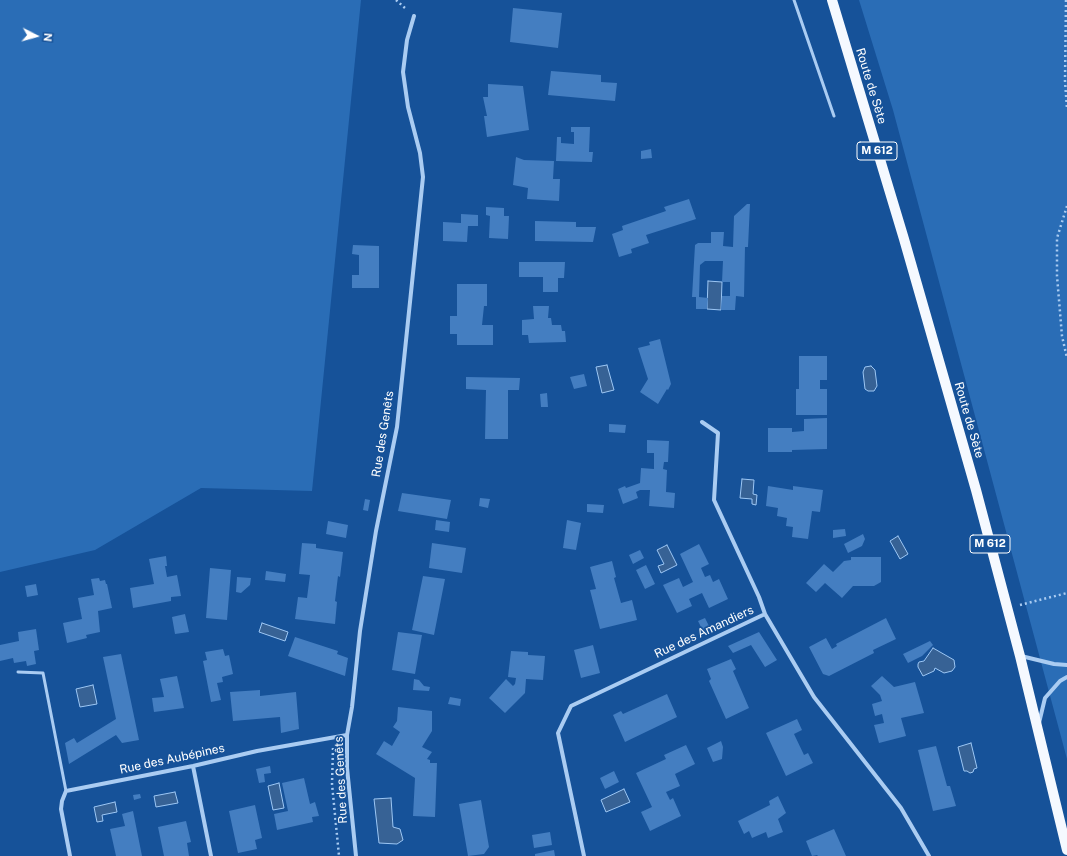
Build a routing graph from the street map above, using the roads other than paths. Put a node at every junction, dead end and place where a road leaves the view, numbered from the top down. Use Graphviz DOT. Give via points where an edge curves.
graph roads {
  1 [pos="794,0"];
  2 [pos="832,0"];
  3 [pos="414,16"];
  4 [pos="834,116"];
  5 [pos="702,422"];
  6 [pos="765,614"];
  7 [pos="1020,656"];
  8 [pos="1067,665"];
  9 [pos="18,672"];
  10 [pos="1067,677"];
  11 [pos="1038,727"];
  12 [pos="347,736"];
  13 [pos="193,766"];
  14 [pos="66,792"];
  15 [pos="1067,850"];
  16 [pos="70,856"];
  17 [pos="211,856"];
  18 [pos="356,856"];
  19 [pos="584,856"];
  20 [pos="929,856"];
  1 -- 4 [label="lane"];
  2 -- 7 [label="main road, Route de Sète / M 612" via="904,239"];
  3 -- 12 [label="street, Rue des Genêts" via="407,40 403,72 423,177 396,427 360,631"];
  5 -- 6 [label="street" via="718,433 714,500"];
  6 -- 19 [label="street, Rue des Amandiers" via="572,706 558,733"];
  6 -- 20 [label="street, Rue des Amandiers" via="814,697 901,808"];
  7 -- 8 [label="street"];
  7 -- 11 [label="main road, Route de Sète / M 612"];
  9 -- 14 [label="lane" via="44,673"];
  10 -- 11 [label="street" via="1045,698"];
  11 -- 15 [label="main road, Route de Sète / M 612"];
  12 -- 13 [label="street, Rue des Aubépines" via="257,751"];
  12 -- 18 [label="street, Rue des Genêts" via="347,768"];
  13 -- 14 [label="street, Rue des Aubépines"];
  13 -- 17 [label="street"];
  14 -- 16 [label="street" via="61,809"];
}
